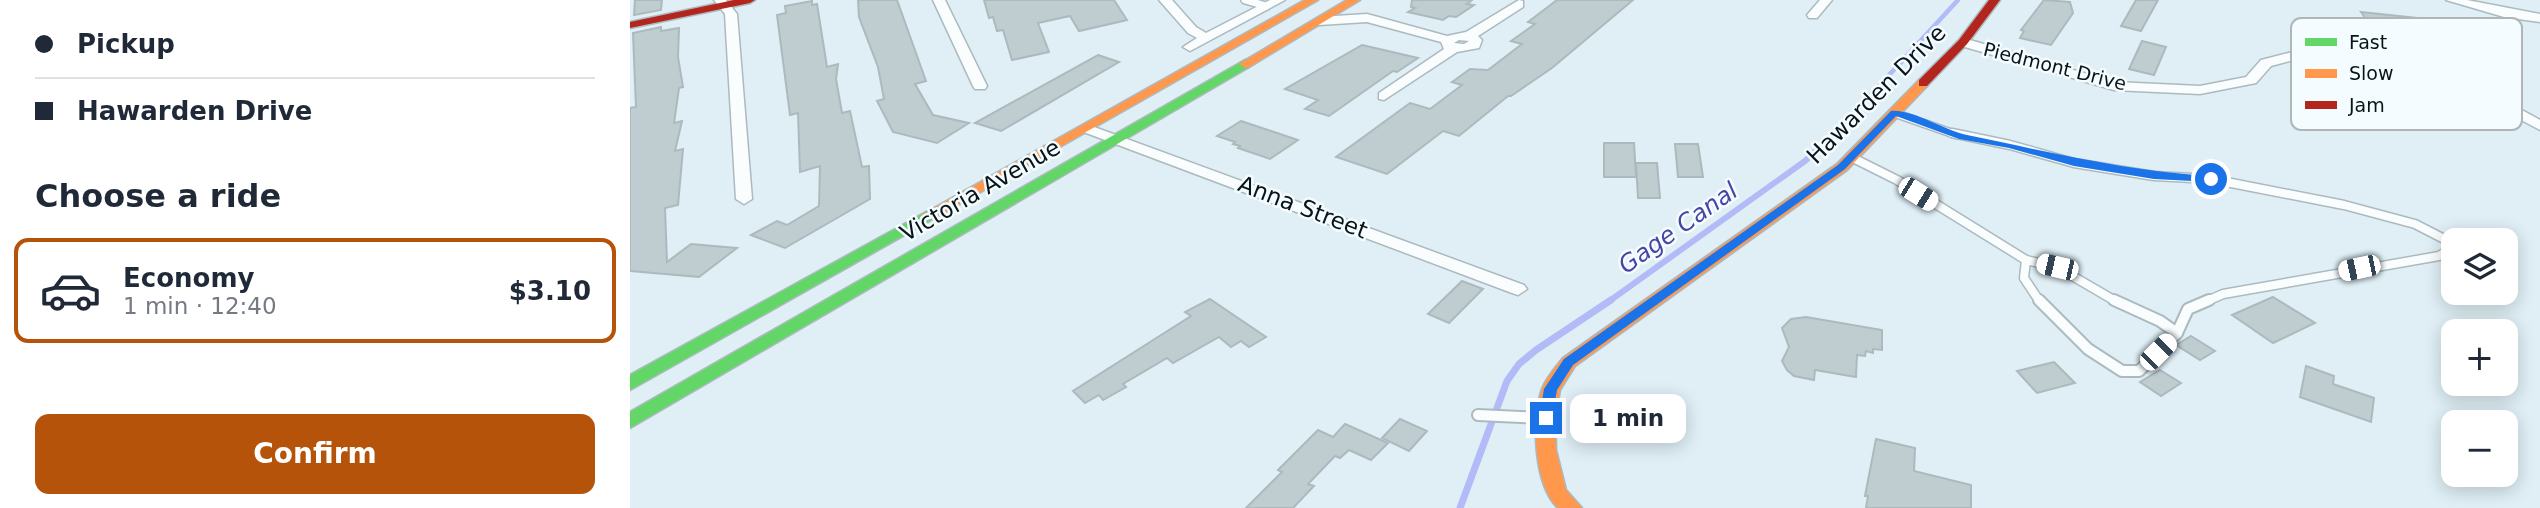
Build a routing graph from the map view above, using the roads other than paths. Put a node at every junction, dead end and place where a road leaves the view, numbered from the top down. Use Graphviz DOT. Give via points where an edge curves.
graph roads {
  1 [pos="750,0"];
  2 [pos="939,0"];
  3 [pos="1165,0"];
  4 [pos="1245,0"];
  5 [pos="1279,0"];
  6 [pos="1313,0"];
  7 [pos="1357,0"];
  8 [pos="1826,0"];
  9 [pos="1994,0"];
  10 [pos="2452,0"];
  11 [pos="722,3"];
  12 [pos="1518,4"];
  13 [pos="1266,6"];
  14 [pos="1813,15"];
  15 [pos="1367,18"];
  16 [pos="2540,18"];
  17 [pos="1319,21"];
  18 [pos="630,25"];
  19 [pos="1205,38"];
  20 [pos="1963,42"];
  21 [pos="1451,44"];
  22 [pos="1190,47"];
  23 [pos="2291,56"];
  24 [pos="979,86"];
  25 [pos="1384,96"];
  26 [pos="1894,113"];
  27 [pos="2522,116"];
  28 [pos="2540,126"];
  29 [pos="1086,128"];
  30 [pos="1115,138"];
  31 [pos="1851,157"];
  32 [pos="744,199"];
  33 [pos="2441,239"];
  34 [pos="2441,255"];
  35 [pos="2026,260"];
  36 [pos="1518,289"];
  37 [pos="2177,333"];
  38 [pos="630,383"];
  39 [pos="1478,415"];
  40 [pos="1546,418"];
  41 [pos="630,421"];
  42 [pos="1557,503"];
  1 -- 11 [label="main road"];
  2 -- 24 [label="street"];
  3 -- 19 [label="street"];
  4 -- 13 [label="lane"];
  5 -- 13 [label="street"];
  6 -- 29 [label="main road, Victoria Avenue"];
  7 -- 15 [label="street"];
  7 -- 17 [label="main road, Victoria Avenue"];
  8 -- 14 [label="street"];
  9 -- 20 [label="main road, Hawarden Drive"];
  10 -- 16 [label="street"];
  11 -- 18 [label="main road"];
  11 -- 32 [label="street" via="731,15"];
  12 -- 21 [label="street" via="1469,36 1476,40 1474,45"];
  13 -- 19 [label="street"];
  15 -- 17 [label="street"];
  15 -- 21 [label="street"];
  17 -- 30 [label="main road, Victoria Avenue"];
  19 -- 22 [label="street"];
  20 -- 23 [label="street, Piedmont Drive" via="2114,86 2200,90 2251,80 2266,63"];
  20 -- 26 [label="main road, Hawarden Drive"];
  21 -- 25 [label="street"];
  26 -- 31 [label="main road, Hawarden Drive"];
  26 -- 33 [label="lane" via="1962,137 2074,163 2154,176 2211,179 2344,205 2415,224"];
  27 -- 28 [label="street, Piedmont Drive"];
  29 -- 30 [label="street, Anna Street"];
  29 -- 38 [label="main road, Victoria Avenue"];
  30 -- 36 [label="street, Anna Street"];
  30 -- 41 [label="main road, Victoria Avenue"];
  31 -- 35 [label="lane" via="1897,180"];
  31 -- 40 [label="main road, Hawarden Drive" via="1569,362 1551,389"];
  34 -- 37 [label="lane" via="2223,294 2188,309"];
  35 -- 37 [label="lane" via="2057,267"];
  35 -- 37 [label="lane" via="2024,278 2043,308 2088,349 2122,371 2139,371"];
  39 -- 40 [label="lane"];
  40 -- 42 [label="main road, Hawarden Drive" via="1546,450"];
}
